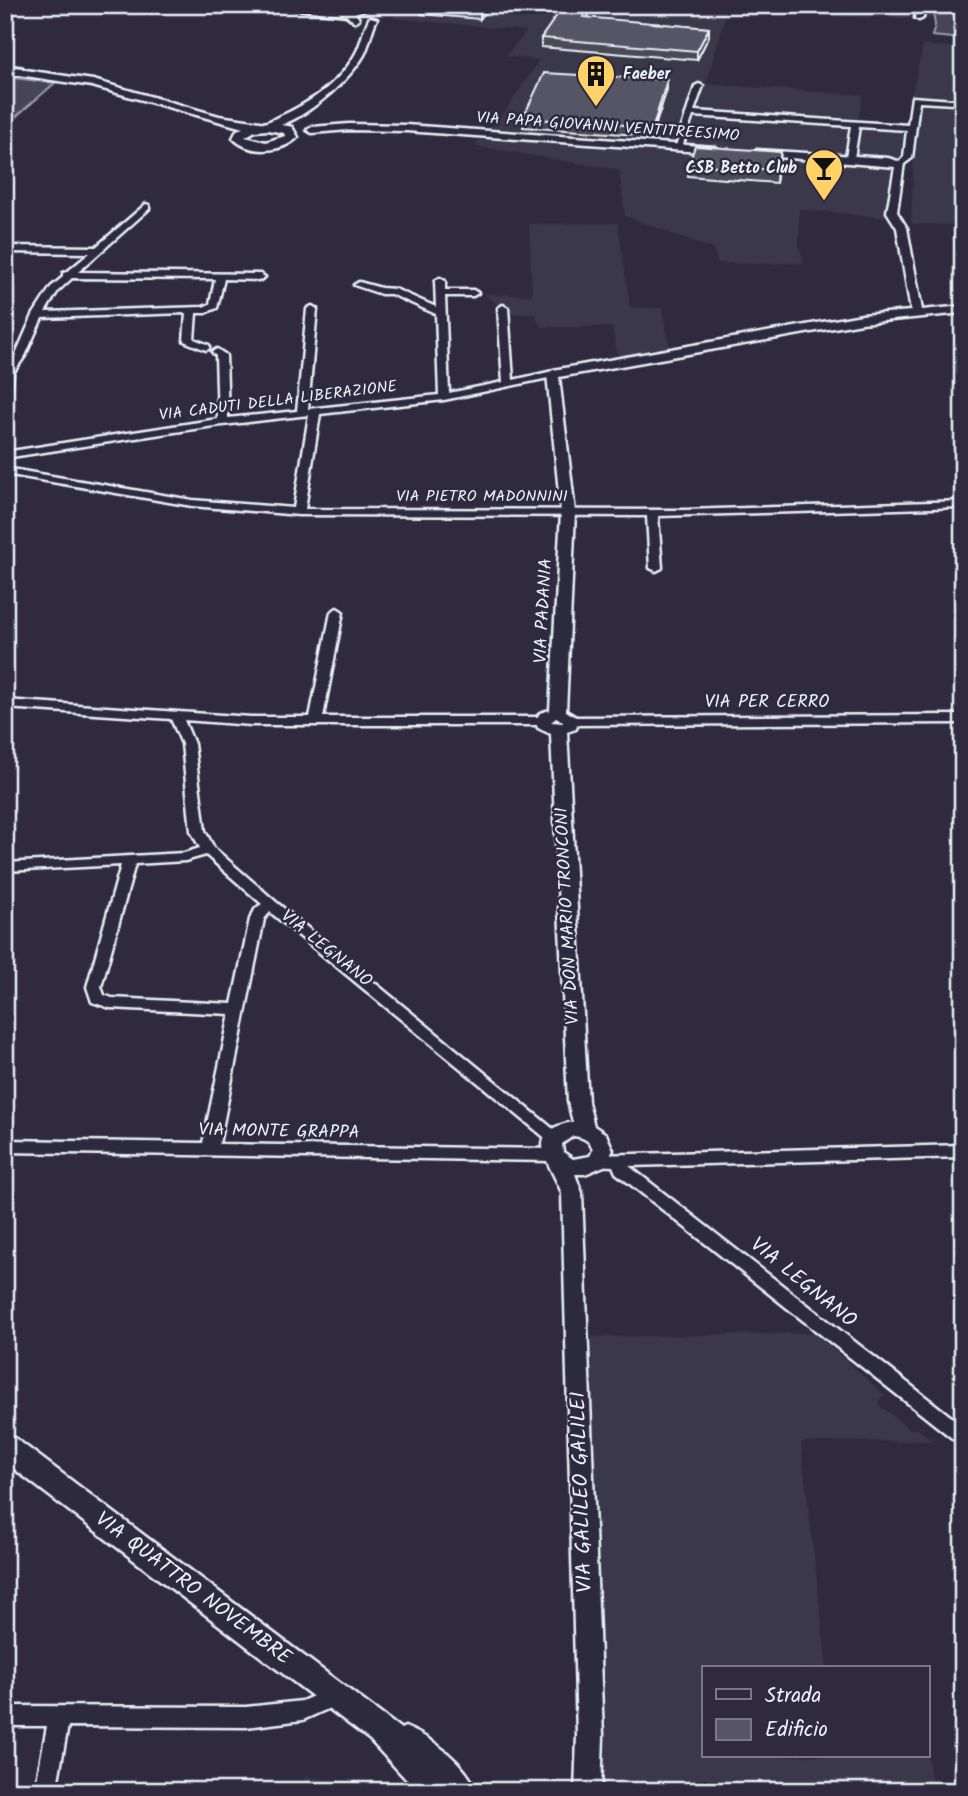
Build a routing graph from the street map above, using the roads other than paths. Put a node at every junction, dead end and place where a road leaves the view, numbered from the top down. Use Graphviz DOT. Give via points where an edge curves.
graph roads {
  1 [pos="263,5"];
  2 [pos="922,5"];
  3 [pos="382,10"];
  4 [pos="351,15"];
  5 [pos="919,18"];
  6 [pos="373,19"];
  7 [pos="366,28"];
  8 [pos="8,71"];
  9 [pos="699,86"];
  10 [pos="954,102"];
  11 [pos="689,113"];
  12 [pos="291,116"];
  13 [pos="217,120"];
  14 [pos="855,124"];
  15 [pos="259,127"];
  16 [pos="911,128"];
  17 [pos="241,133"];
  18 [pos="289,133"];
  19 [pos="678,147"];
  20 [pos="729,151"];
  21 [pos="741,152"];
  22 [pos="850,158"];
  23 [pos="900,164"];
  24 [pos="146,207"];
  25 [pos="5,249"];
  26 [pos="97,250"];
  27 [pos="66,275"];
  28 [pos="220,277"];
  29 [pos="260,277"];
  30 [pos="440,281"];
  31 [pos="359,285"];
  32 [pos="441,293"];
  33 [pos="473,293"];
  34 [pos="503,308"];
  35 [pos="312,309"];
  36 [pos="963,309"];
  37 [pos="191,311"];
  38 [pos="441,313"];
  39 [pos="917,313"];
  40 [pos="38,314"];
  41 [pos="7,373"];
  42 [pos="553,374"];
  43 [pos="508,382"];
  44 [pos="6,386"];
  45 [pos="444,397"];
  46 [pos="5,407"];
  47 [pos="315,412"];
  48 [pos="302,414"];
  49 [pos="223,422"];
  50 [pos="5,455"];
  51 [pos="5,471"];
  52 [pos="963,504"];
  53 [pos="299,512"];
  54 [pos="568,512"];
  55 [pos="652,513"];
  56 [pos="656,568"];
  57 [pos="337,612"];
  58 [pos="5,704"];
  59 [pos="175,714"];
  60 [pos="963,719"];
  61 [pos="316,721"];
  62 [pos="542,721"];
  63 [pos="563,721"];
  64 [pos="208,849"];
  65 [pos="129,862"];
  66 [pos="5,867"];
  67 [pos="271,905"];
  68 [pos="239,1009"];
  69 [pos="563,1143"];
  70 [pos="5,1146"];
  71 [pos="209,1150"];
  72 [pos="963,1151"];
  73 [pos="620,1161"];
  74 [pos="591,1164"];
  75 [pos="572,1193"];
  76 [pos="963,1437"];
  77 [pos="5,1446"];
  78 [pos="334,1696"];
  79 [pos="5,1716"];
  80 [pos="60,1717"];
  81 [pos="381,1730"];
  82 [pos="45,1791"];
  83 [pos="439,1791"];
  84 [pos="461,1791"];
  85 [pos="588,1791"];
  1 -- 4 [label="street"];
  2 -- 5 [label="street"];
  3 -- 4 [label="street" via="364,8"];
  3 -- 6 [label="street"];
  4 -- 6 [label="street"];
  4 -- 7 [label="street"];
  6 -- 7 [label="street"];
  7 -- 12 [label="street" via="365,43 353,66"];
  8 -- 13 [label="main road" via="111,87"];
  9 -- 11 [label="street"];
  10 -- 16 [label="street" via="915,99"];
  11 -- 14 [label="street"];
  11 -- 19 [label="street"];
  12 -- 15 [label="street"];
  12 -- 18 [label="street" via="284,123"];
  13 -- 15 [label="main road"];
  13 -- 17 [label="main road"];
  14 -- 16 [label="street"];
  14 -- 22 [label="street"];
  15 -- 17 [label="main road"];
  15 -- 18 [label="main road"];
  16 -- 23 [label="street" via="908,158"];
  17 -- 18 [label="main road" via="243,142 261,146 281,143"];
  18 -- 19 [label="street, VIA PAPA GIOVANNI VENTITREESIMO" via="373,127"];
  19 -- 20 [label="street, VIA PAPA GIOVANNI VENTITREESIMO"];
  21 -- 22 [label="street, VIA PAPA GIOVANNI VENTITREESIMO"];
  22 -- 23 [label="street, VIA PAPA GIOVANNI VENTITREESIMO"];
  23 -- 39 [label="street" via="892,212 902,228"];
  24 -- 26 [label="street"];
  25 -- 26 [label="street"];
  26 -- 27 [label="street"];
  27 -- 28 [label="street"];
  27 -- 40 [label="street"];
  28 -- 29 [label="street"];
  28 -- 37 [label="street" via="212,307"];
  30 -- 32 [label="street"];
  31 -- 38 [label="street" via="392,291"];
  32 -- 33 [label="street"];
  32 -- 38 [label="street"];
  34 -- 43 [label="street"];
  35 -- 48 [label="street"];
  36 -- 39 [label="street, VIA CADUTI DELLA LIBERAZIONE"];
  37 -- 40 [label="street"];
  37 -- 49 [label="street" via="189,341 220,355"];
  38 -- 45 [label="street"];
  39 -- 42 [label="street, VIA CADUTI DELLA LIBERAZIONE"];
  40 -- 41 [label="street" via="20,356"];
  41 -- 44 [label="street"];
  42 -- 43 [label="street, VIA CADUTI DELLA LIBERAZIONE"];
  42 -- 54 [label="street, VIA PADANIA"];
  43 -- 45 [label="street, VIA CADUTI DELLA LIBERAZIONE"];
  44 -- 46 [label="street"];
  45 -- 47 [label="street, VIA CADUTI DELLA LIBERAZIONE"];
  47 -- 48 [label="street, VIA CADUTI DELLA LIBERAZIONE"];
  47 -- 53 [label="street"];
  48 -- 49 [label="street, VIA CADUTI DELLA LIBERAZIONE"];
  49 -- 50 [label="street, VIA CADUTI DELLA LIBERAZIONE"];
  51 -- 53 [label="street, VIA PIETRO MADONNINI" via="167,499"];
  52 -- 55 [label="street, VIA PIETRO MADONNINI"];
  53 -- 54 [label="street, VIA PIETRO MADONNINI"];
  54 -- 55 [label="street, VIA PIETRO MADONNINI"];
  54 -- 63 [label="street, VIA PADANIA"];
  55 -- 56 [label="street"];
  57 -- 61 [label="street"];
  58 -- 59 [label="street"];
  59 -- 61 [label="street"];
  59 -- 64 [label="street, VIA LEGNANO" via="188,744 198,831"];
  60 -- 63 [label="street, VIA PER CERRO"];
  61 -- 62 [label="street"];
  62 -- 63 [label="street" via="547,727"];
  63 -- 69 [label="street, VIA DON MARIO TRONCONI" via="578,1102"];
  64 -- 65 [label="street" via="185,857"];
  64 -- 67 [label="street, VIA LEGNANO"];
  65 -- 66 [label="street"];
  65 -- 68 [label="street" via="94,987 97,998 110,1003"];
  67 -- 68 [label="street" via="257,919"];
  67 -- 69 [label="street, VIA LEGNANO"];
  68 -- 71 [label="street"];
  69 -- 71 [label="street, VIA MONTE GRAPPA"];
  69 -- 74 [label="street" via="576,1167"];
  69 -- 74 [label="street" via="592,1133 602,1143 601,1156"];
  69 -- 75 [label="street, VIA GALILEO GALILEI"];
  70 -- 71 [label="street, VIA MONTE GRAPPA"];
  72 -- 73 [label="street"];
  73 -- 74 [label="street"];
  73 -- 76 [label="street, VIA LEGNANO" via="622,1169"];
  74 -- 75 [label="street, VIA GALILEO GALILEI"];
  75 -- 85 [label="street, VIA GALILEO GALILEI" via="590,1722"];
  77 -- 78 [label="main road, VIA QUATTRO NOVEMBRE"];
  78 -- 80 [label="street" via="303,1710 246,1717"];
  78 -- 81 [label="main road, VIA QUATTRO NOVEMBRE"];
  79 -- 80 [label="street"];
  80 -- 82 [label="street"];
  81 -- 83 [label="main road, VIA QUATTRO NOVEMBRE"];
  81 -- 84 [label="main road, VIA QUATTRO NOVEMBRE" via="432,1759"];
}
